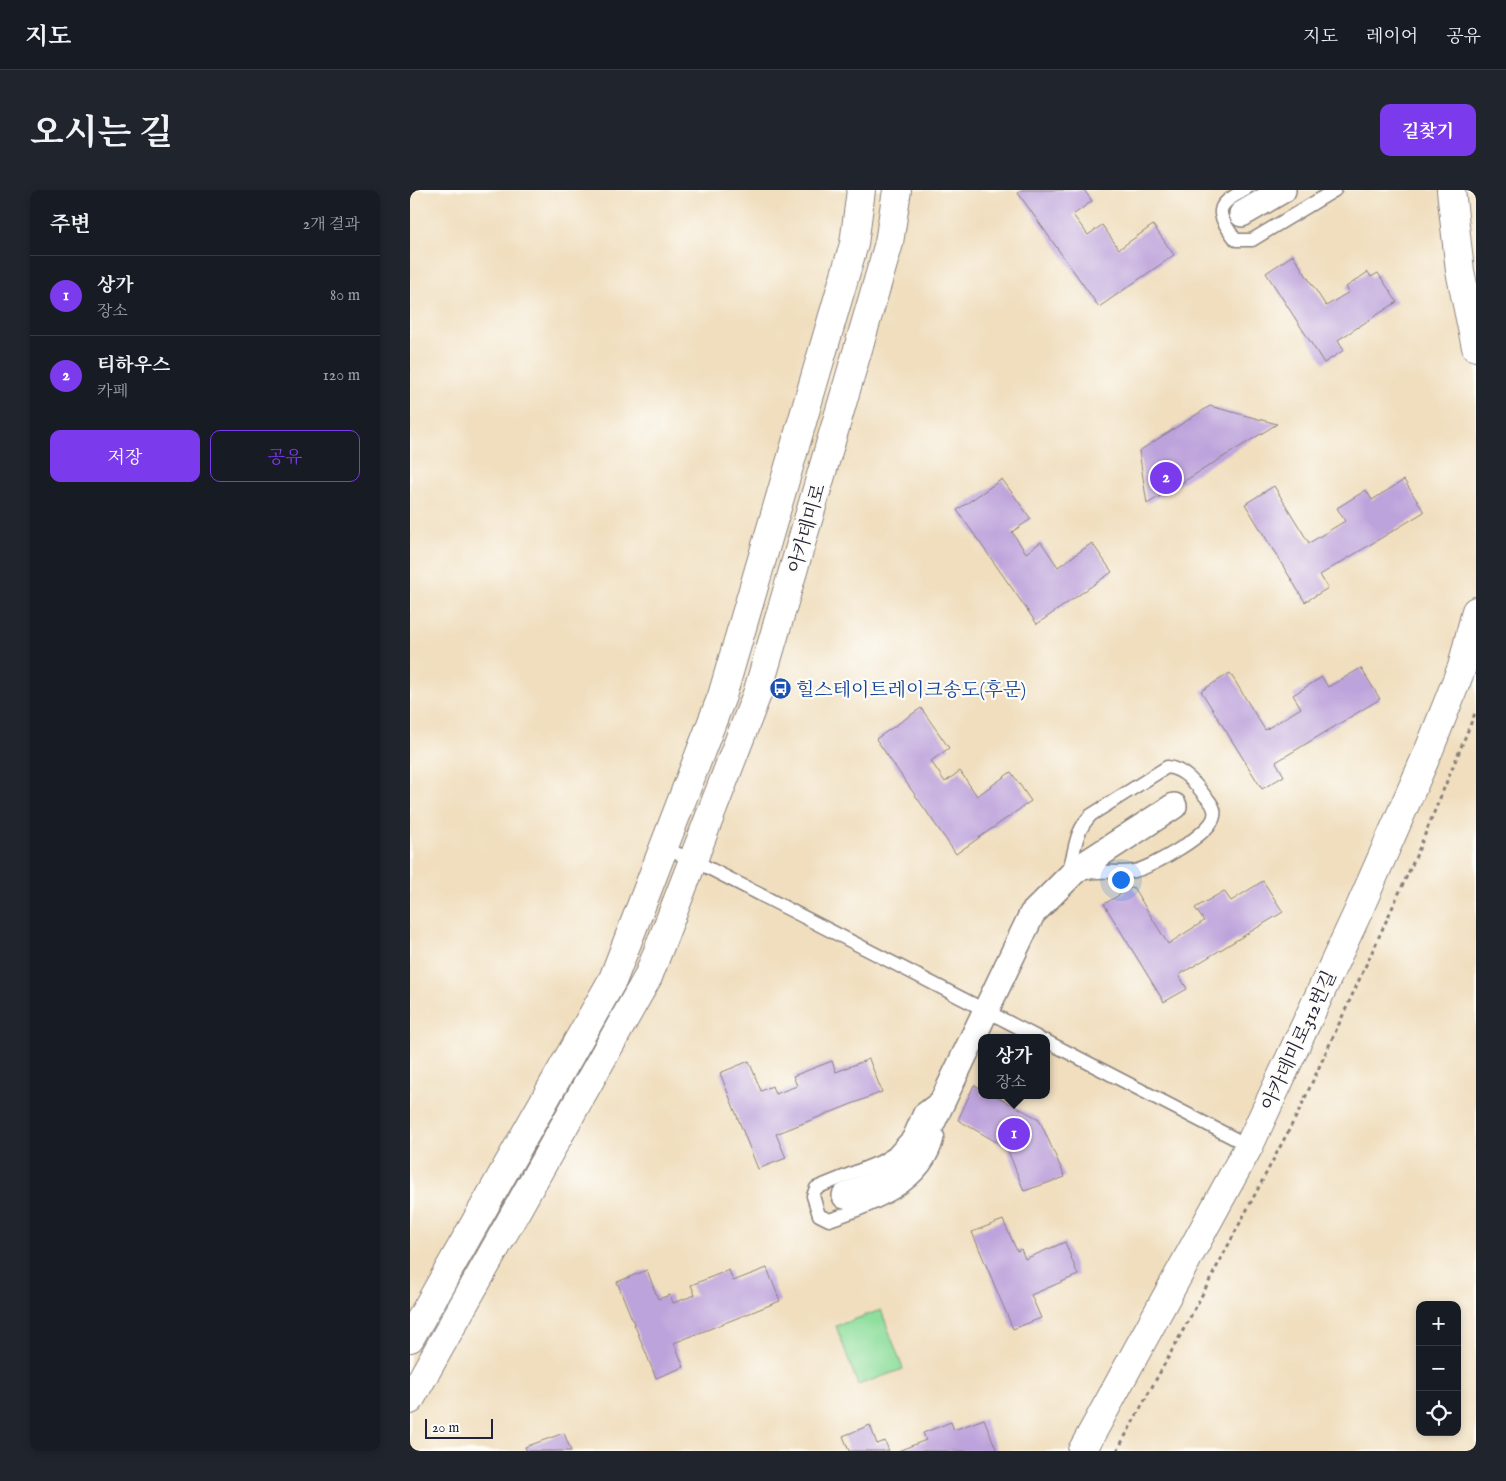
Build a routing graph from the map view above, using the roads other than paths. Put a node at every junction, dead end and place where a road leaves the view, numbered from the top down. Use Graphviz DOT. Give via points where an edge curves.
graph roads {
  1 [pos="861,190"];
  2 [pos="897,190"];
  3 [pos="1284,190"];
  4 [pos="1335,190"];
  5 [pos="1451,190"];
  6 [pos="1244,202"];
  7 [pos="1476,347"];
  8 [pos="1476,611"];
  9 [pos="1174,806"];
  10 [pos="664,848"];
  11 [pos="694,860"];
  12 [pos="1057,888"];
  13 [pos="985,1010"];
  14 [pos="1031,1034"];
  15 [pos="1050,1043"];
  16 [pos="953,1078"];
  17 [pos="942,1102"];
  18 [pos="1249,1146"];
  19 [pos="845,1196"];
  20 [pos="410,1338"];
  21 [pos="410,1400"];
  22 [pos="1082,1451"];
  1 -- 10 [label="main road, 아카데미로" via="854,244 722,696"];
  2 -- 11 [label="main road, 아카데미로" via="889,243 758,694"];
  3 -- 6 [label="street"];
  4 -- 6 [label="lane" via="1244,242 1236,240 1220,213 1226,200"];
  5 -- 7 [label="main road" via="1460,271"];
  8 -- 18 [label="main road, 아카데미로312번길" via="1462,667 1429,750"];
  9 -- 12 [label="street" via="1077,869"];
  10 -- 11 [label="lane"];
  10 -- 20 [label="main road, 아카데미로" via="613,979"];
  11 -- 13 [label="lane"];
  11 -- 21 [label="main road, 아카데미로" via="648,977"];
  12 -- 12 [label="lane" via="1082,873 1133,871 1152,866 1209,827 1215,816 1214,809 1182,771 1167,767 1091,815 1081,825 1069,869"];
  12 -- 13 [label="street" via="1032,914"];
  13 -- 14 [label="lane"];
  13 -- 16 [label="street"];
  15 -- 18 [label="lane"];
  16 -- 17 [label="street"];
  16 -- 17 [label="lane" via="939,1097 920,1111 908,1136 893,1154 816,1188 813,1196 821,1218 830,1220 838,1217 891,1196 906,1185 923,1166 937,1141"];
  17 -- 19 [label="street" via="911,1159 879,1182"];
  18 -- 22 [label="main road, 아카데미로312번길"];
}
